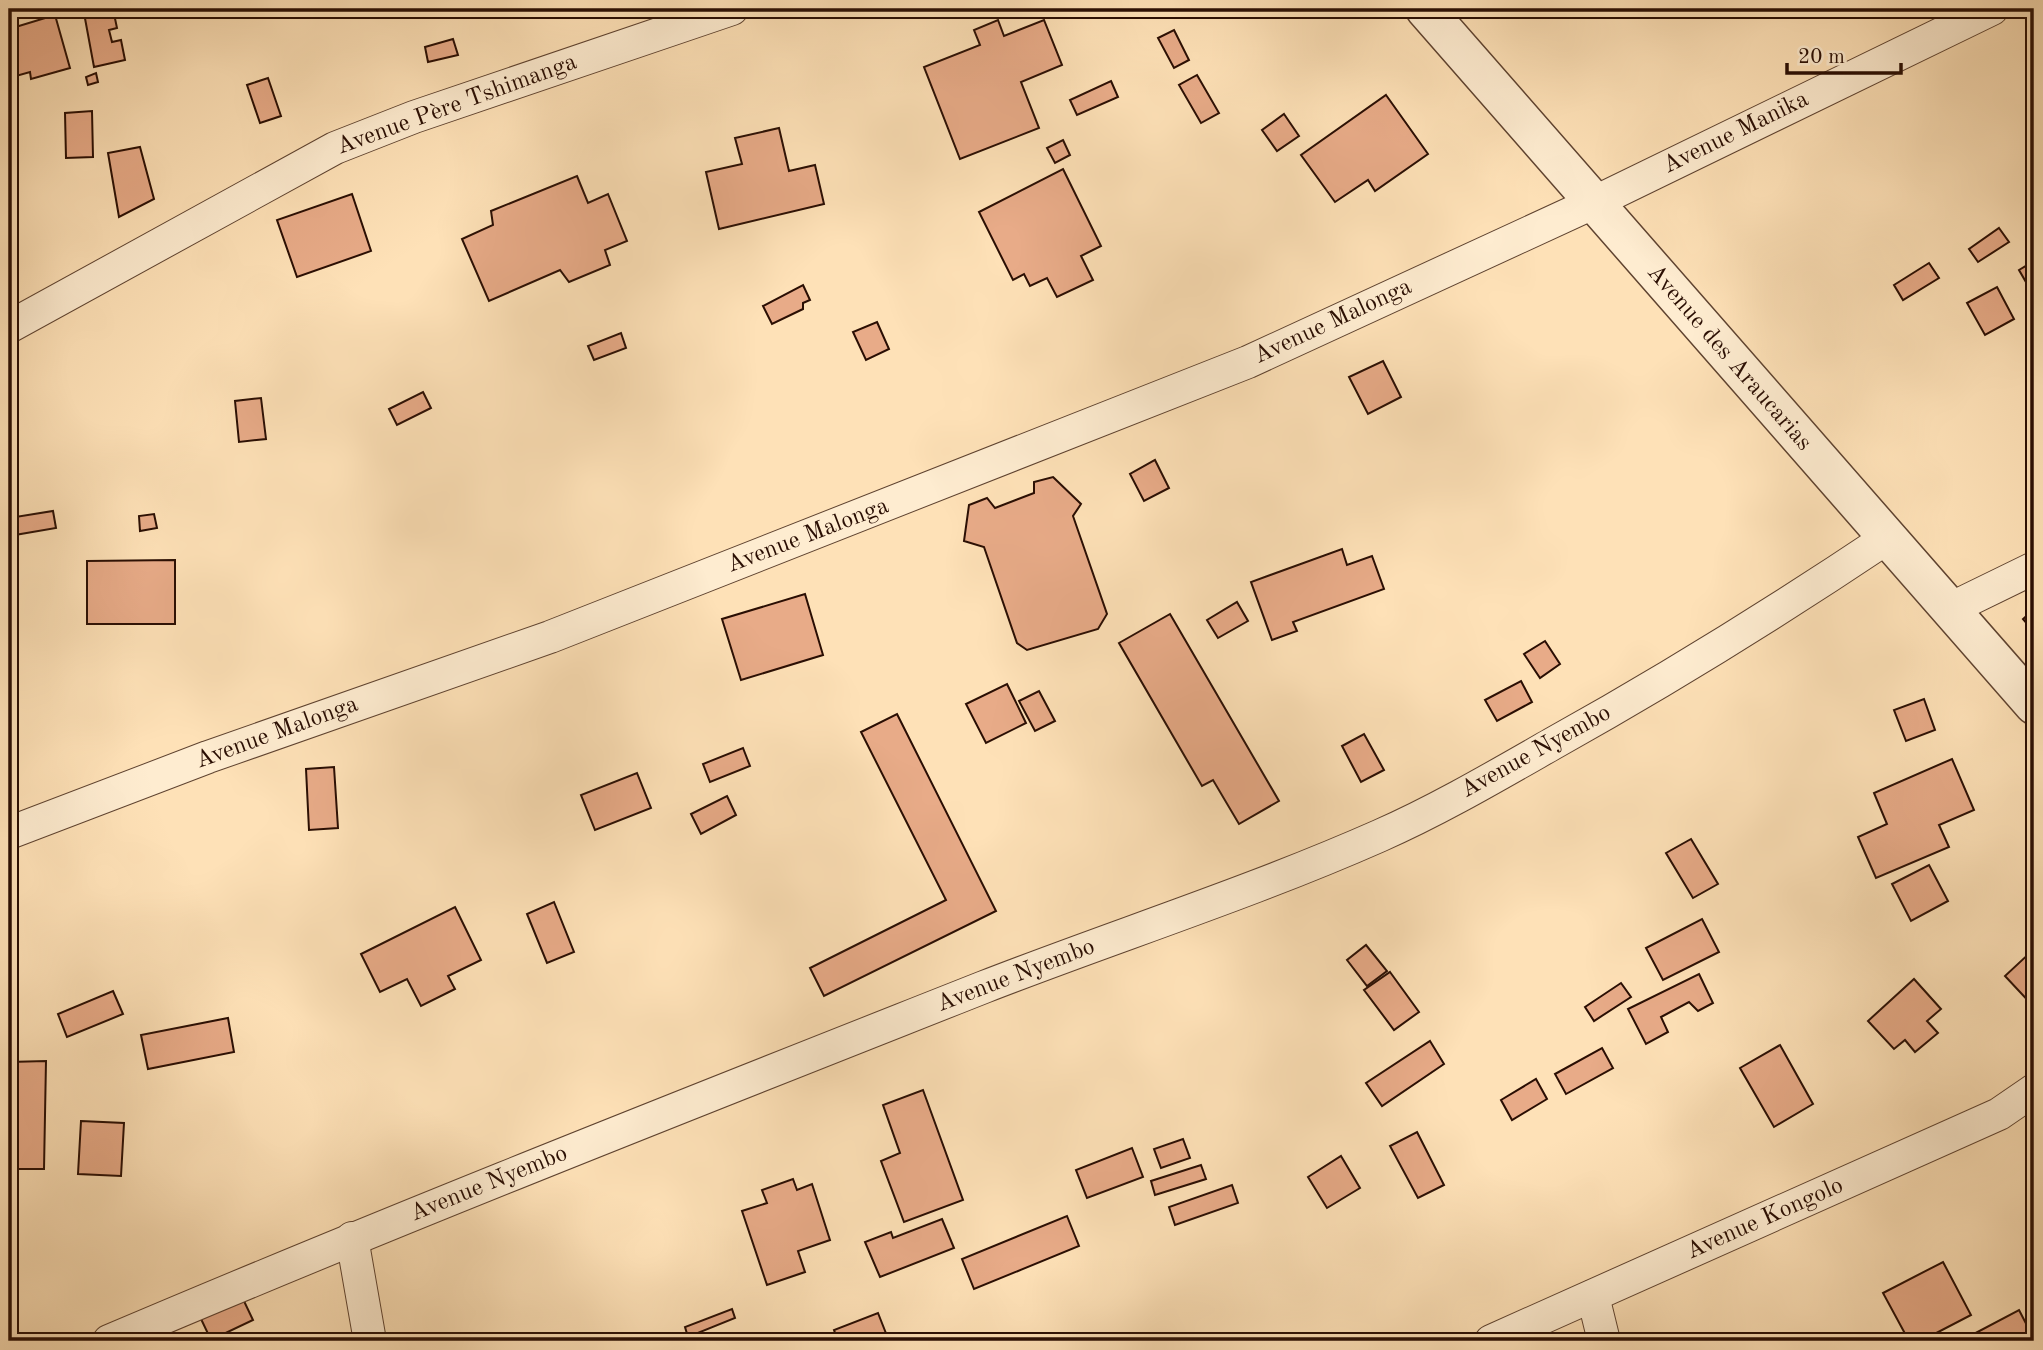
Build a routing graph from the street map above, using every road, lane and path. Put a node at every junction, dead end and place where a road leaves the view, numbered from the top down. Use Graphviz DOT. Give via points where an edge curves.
graph roads {
  1 [pos="732,9"];
  2 [pos="1425,9"];
  3 [pos="1983,10"];
  4 [pos="1593,203"];
  5 [pos="9,327"];
  6 [pos="1887,537"];
  7 [pos="2034,568"];
  8 [pos="1952,608"];
  9 [pos="2034,705"];
  10 [pos="9,833"];
  11 [pos="2034,1090"];
  12 [pos="352,1238"];
  13 [pos="1594,1296"];
  14 [pos="109,1341"];
  15 [pos="370,1341"];
  16 [pos="1491,1341"];
  17 [pos="1604,1341"];
  1 -- 5 [label="street, Avenue Père Tshimanga" via="335,148"];
  2 -- 4 [label="street, Avenue des Araucarias"];
  3 -- 4 [label="street, Avenue Manika"];
  4 -- 6 [label="street, Avenue des Araucarias"];
  4 -- 10 [label="street, Avenue Malonga" via="1248,362 550,637 208,757"];
  6 -- 8 [label="street, Avenue des Araucarias"];
  6 -- 12 [label="street, Avenue Nyembo" via="1655,687 1382,835 989,985"];
  7 -- 8 [label="street"];
  8 -- 9 [label="street, Avenue des Araucarias"];
  11 -- 13 [label="street, Avenue Kongolo" via="1999,1114"];
  12 -- 14 [label="street, Avenue Nyembo"];
  12 -- 15 [label="street"];
  13 -- 16 [label="street, Avenue Kongolo"];
  13 -- 17 [label="street"];
}
